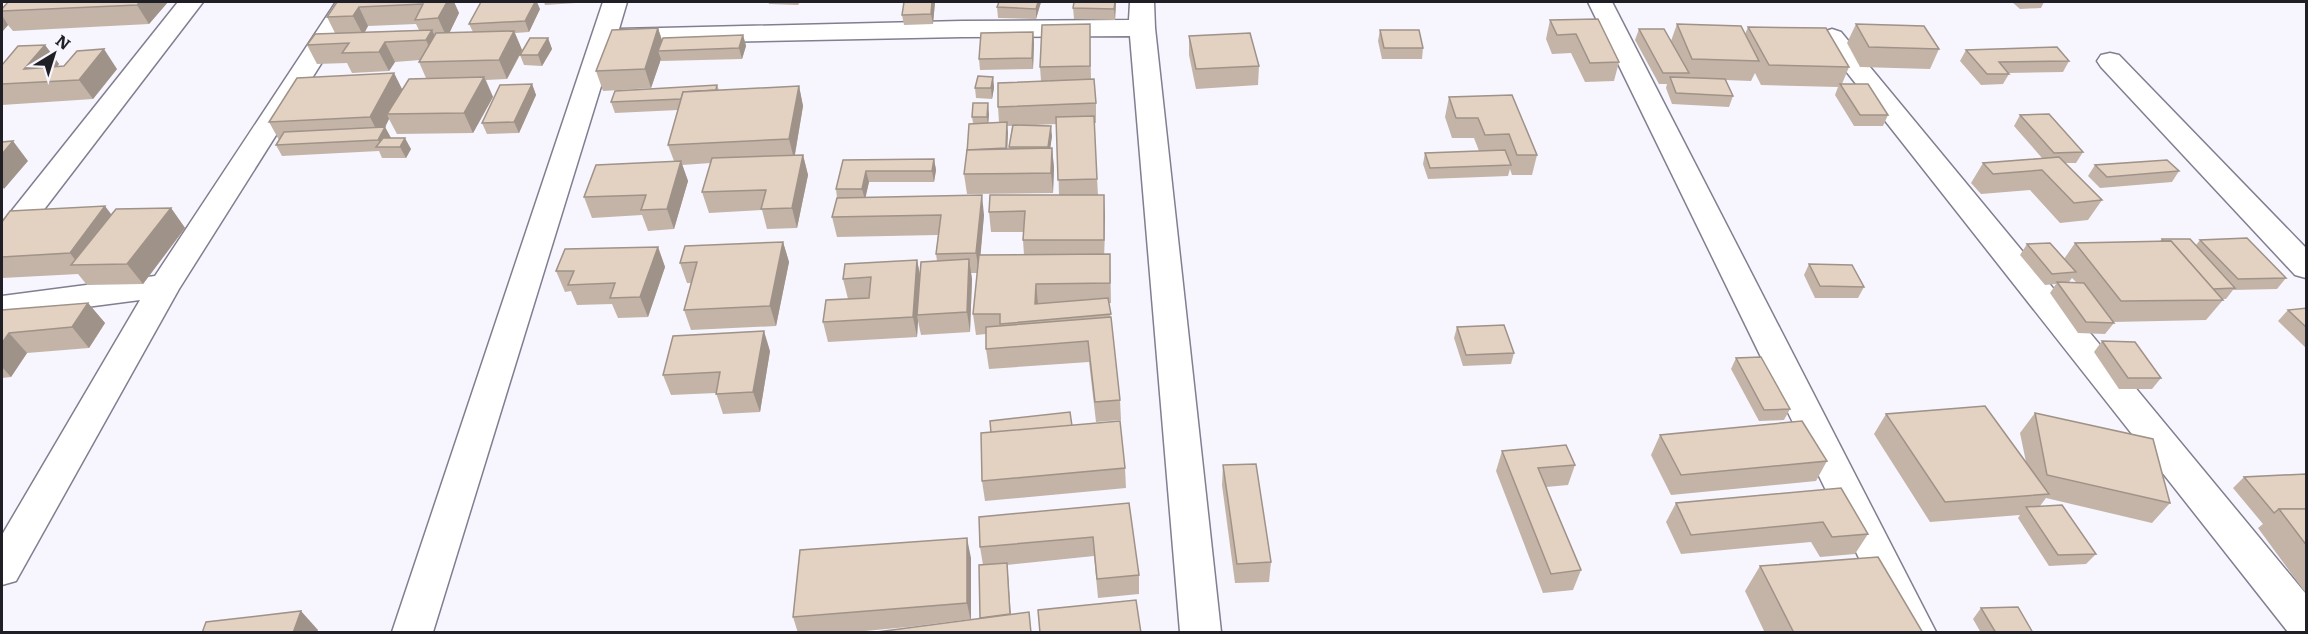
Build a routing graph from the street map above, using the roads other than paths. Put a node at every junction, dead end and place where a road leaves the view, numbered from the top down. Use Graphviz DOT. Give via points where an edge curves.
graph roads {
  1 [pos="191,2"];
  2 [pos="348,2"];
  3 [pos="615,2"];
  4 [pos="968,2"];
  5 [pos="1600,2"];
  6 [pos="1142,15"];
  7 [pos="962,29"];
  8 [pos="1832,37"];
  9 [pos="603,38"];
  10 [pos="2110,60"];
  11 [pos="2,243"];
  12 [pos="2307,267"];
  13 [pos="165,286"];
  14 [pos="2,307"];
  15 [pos="2,569"];
  16 [pos="2307,624"];
  17 [pos="412,633"];
  18 [pos="1201,633"];
  19 [pos="1916,633"];
  1 -- 11 [label="street"];
  2 -- 13 [label="street"];
  3 -- 9 [label="street"];
  4 -- 7 [label="street"];
  5 -- 19 [label="street"];
  6 -- 7 [label="street"];
  6 -- 18 [label="street"];
  7 -- 9 [label="street"];
  8 -- 16 [label="street"];
  9 -- 17 [label="street"];
  10 -- 12 [label="street"];
  13 -- 14 [label="street"];
  13 -- 15 [label="street"];
}
